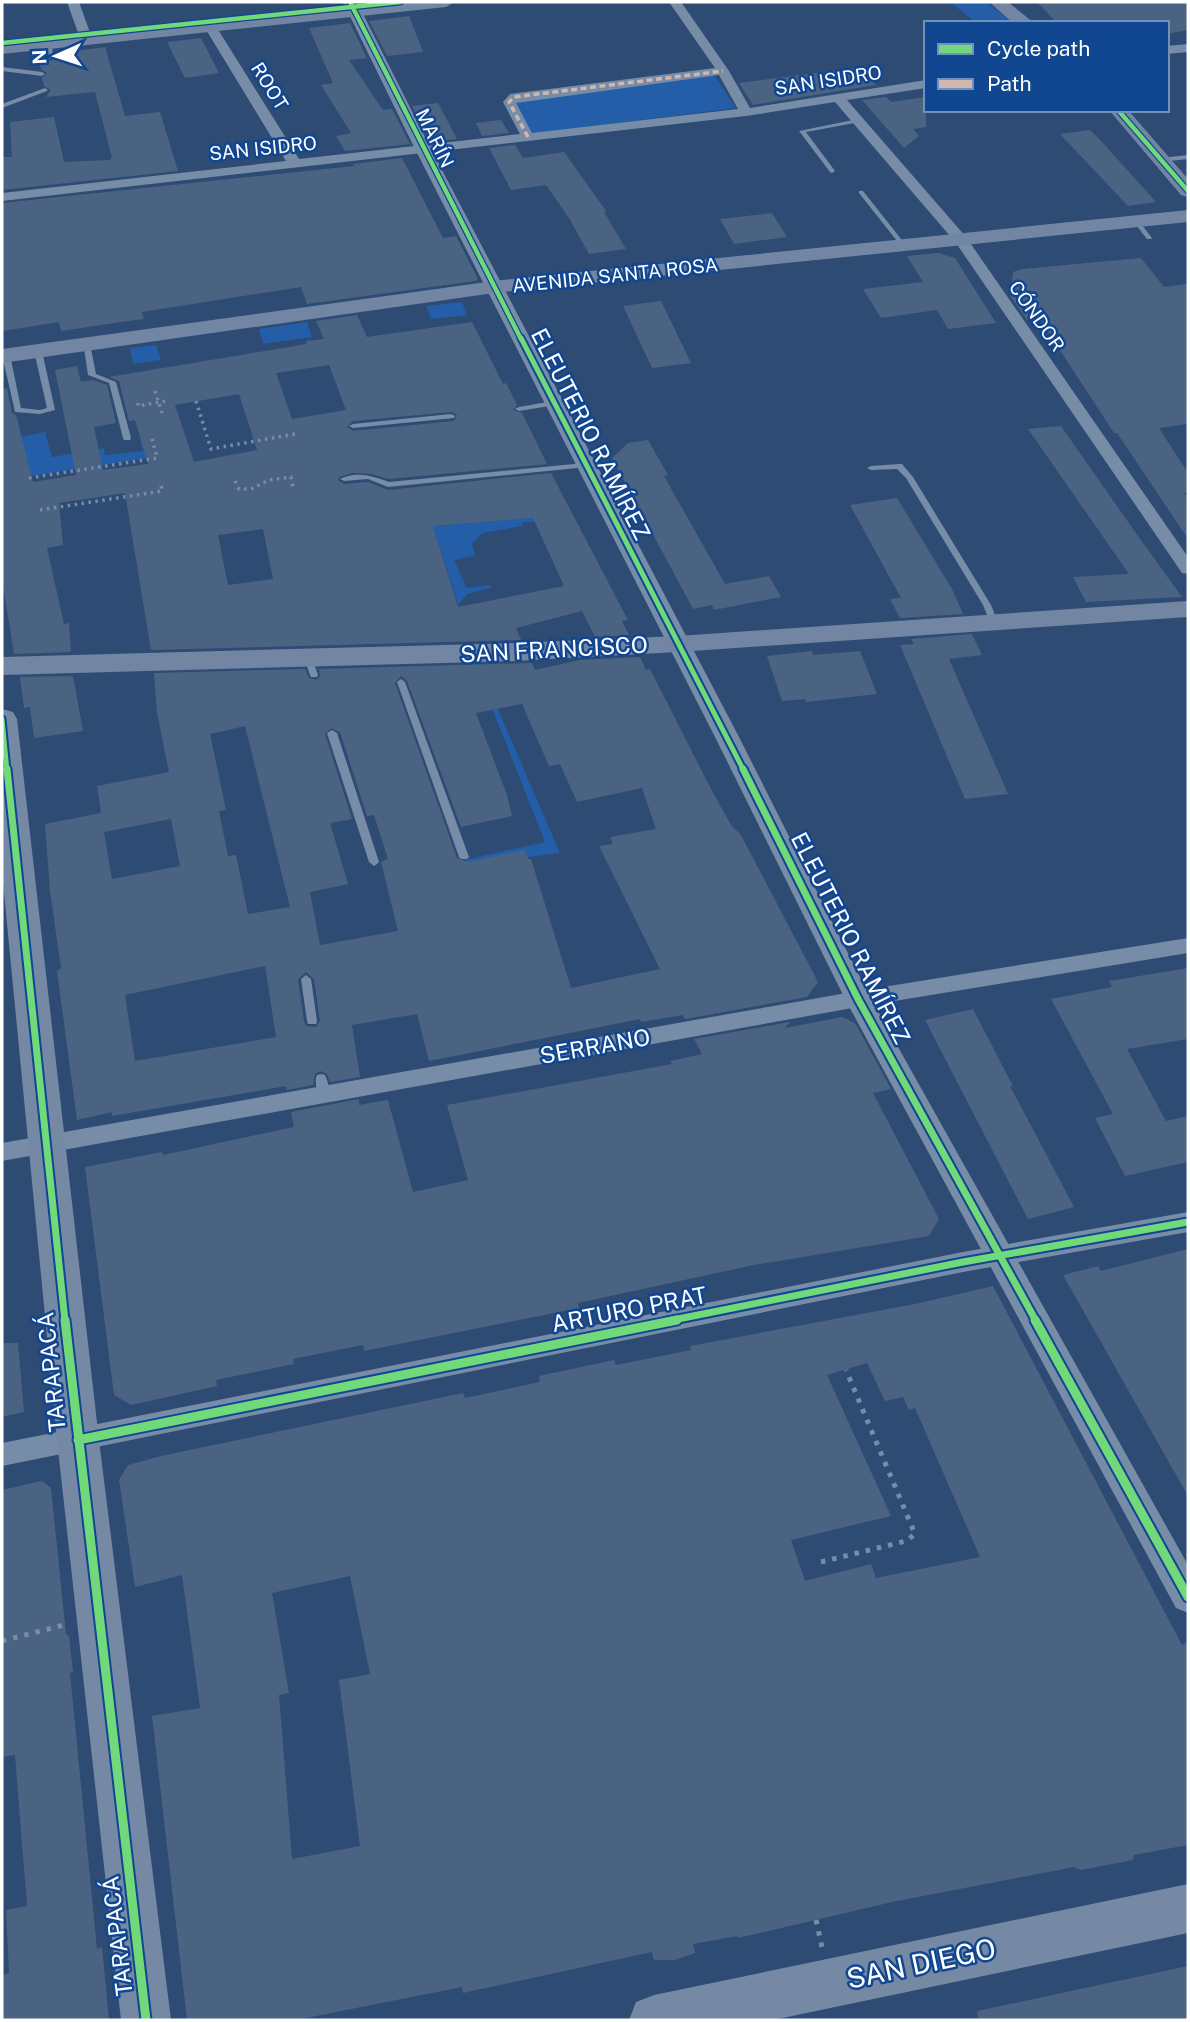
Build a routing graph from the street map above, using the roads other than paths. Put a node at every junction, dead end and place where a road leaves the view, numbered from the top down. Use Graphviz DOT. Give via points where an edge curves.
graph roads {
  1 [pos="73,2"];
  2 [pos="446,2"];
  3 [pos="675,2"];
  4 [pos="997,2"];
  5 [pos="414,4"];
  6 [pos="353,7"];
  7 [pos="1022,21"];
  8 [pos="211,28"];
  9 [pos="87,41"];
  10 [pos="1188,48"];
  11 [pos="2,49"];
  12 [pos="1169,50"];
  13 [pos="2,68"];
  14 [pos="723,71"];
  15 [pos="42,75"];
  16 [pos="924,84"];
  17 [pos="45,90"];
  18 [pos="838,98"];
  19 [pos="2,106"];
  20 [pos="746,112"];
  21 [pos="1120,112"];
  22 [pos="858,121"];
  23 [pos="528,137"];
  24 [pos="423,149"];
  25 [pos="1188,157"];
  26 [pos="1161,160"];
  27 [pos="295,164"];
  28 [pos="832,171"];
  29 [pos="1188,191"];
  30 [pos="861,192"];
  31 [pos="2,197"];
  32 [pos="1188,216"];
  33 [pos="1136,221"];
  34 [pos="1149,238"];
  35 [pos="961,240"];
  36 [pos="903,246"];
  37 [pos="494,287"];
  38 [pos="86,344"];
  39 [pos="38,351"];
  40 [pos="4,356"];
  41 [pos="553,403"];
  42 [pos="519,408"];
  43 [pos="451,416"];
  44 [pos="353,426"];
  45 [pos="127,438"];
  46 [pos="584,465"];
  47 [pos="871,468"];
  48 [pos="344,479"];
  49 [pos="1188,569"];
  50 [pos="1188,609"];
  51 [pos="994,622"];
  52 [pos="678,644"];
  53 [pos="2,666"];
  54 [pos="401,682"];
  55 [pos="2,719"];
  56 [pos="332,733"];
  57 [pos="464,857"];
  58 [pos="374,862"];
  59 [pos="1188,945"];
  60 [pos="306,979"];
  61 [pos="858,999"];
  62 [pos="312,1021"];
  63 [pos="46,1144"];
  64 [pos="2,1153"];
  65 [pos="1188,1222"];
  66 [pos="999,1255"];
  67 [pos="78,1440"];
  68 [pos="2,1455"];
  69 [pos="1188,1597"];
  70 [pos="1188,1908"];
  71 [pos="146,2020"];
  72 [pos="654,2020"];
  1 -- 9 [label="street"];
  2 -- 5 [label="main road"];
  3 -- 14 [label="street"];
  4 -- 7 [label="main road"];
  5 -- 6 [label="main road"];
  6 -- 8 [label="main road"];
  6 -- 24 [label="street, MARÍN"];
  8 -- 9 [label="main road"];
  8 -- 27 [label="street, ROOT"];
  9 -- 11 [label="main road" via="49,51"];
  10 -- 12 [label="street"];
  13 -- 15 [label="lane"];
  14 -- 20 [label="street"];
  14 -- 23 [label="street" via="514,97 509,102"];
  16 -- 18 [label="street, SAN ISIDRO"];
  17 -- 19 [label="lane"];
  18 -- 20 [label="street, SAN ISIDRO"];
  18 -- 22 [label="street, CÓNDOR"];
  20 -- 23 [label="street, SAN ISIDRO"];
  21 -- 26 [label="main road"];
  22 -- 28 [label="lane" via="802,131"];
  22 -- 35 [label="street, CÓNDOR"];
  23 -- 24 [label="street, SAN ISIDRO"];
  24 -- 27 [label="street, SAN ISIDRO"];
  24 -- 37 [label="street, MARÍN"];
  25 -- 26 [label="lane"];
  26 -- 29 [label="main road"];
  27 -- 31 [label="street, SAN ISIDRO"];
  30 -- 36 [label="lane"];
  32 -- 33 [label="main road, AVENIDA SANTA ROSA"];
  33 -- 34 [label="lane"];
  33 -- 35 [label="main road, AVENIDA SANTA ROSA"];
  35 -- 36 [label="main road, AVENIDA SANTA ROSA"];
  35 -- 49 [label="street, CÓNDOR"];
  36 -- 37 [label="main road, AVENIDA SANTA ROSA"];
  37 -- 38 [label="main road, AVENIDA SANTA ROSA"];
  37 -- 41 [label="street, ELEUTERIO RAMÍREZ"];
  38 -- 39 [label="main road, AVENIDA SANTA ROSA"];
  38 -- 45 [label="lane" via="92,376 112,382"];
  39 -- 40 [label="main road, AVENIDA SANTA ROSA"];
  39 -- 40 [label="lane" via="51,411 18,410"];
  41 -- 42 [label="lane"];
  41 -- 46 [label="street, ELEUTERIO RAMÍREZ"];
  43 -- 44 [label="lane"];
  46 -- 48 [label="lane" via="388,485 369,477"];
  46 -- 52 [label="street, ELEUTERIO RAMÍREZ"];
  47 -- 51 [label="lane" via="899,466 909,477"];
  50 -- 51 [label="main road, SAN FRANCISCO"];
  51 -- 52 [label="main road, SAN FRANCISCO"];
  52 -- 53 [label="main road, SAN FRANCISCO" via="311,666"];
  52 -- 61 [label="street, ELEUTERIO RAMÍREZ"];
  54 -- 57 [label="lane"];
  55 -- 63 [label="main road, TARAPACÁ" via="16,903"];
  56 -- 58 [label="lane"];
  59 -- 61 [label="street, SERRANO"];
  60 -- 62 [label="lane"];
  61 -- 63 [label="street, SERRANO" via="323,1086"];
  61 -- 66 [label="street, ELEUTERIO RAMÍREZ"];
  63 -- 64 [label="street, SERRANO"];
  63 -- 67 [label="main road, TARAPACÁ"];
  65 -- 66 [label="street, ARTURO PRAT"];
  66 -- 67 [label="street, ARTURO PRAT"];
  66 -- 69 [label="street, ELEUTERIO RAMÍREZ"];
  67 -- 68 [label="street, ARTURO PRAT"];
  67 -- 71 [label="main road, TARAPACÁ"];
  70 -- 72 [label="main road, SAN DIEGO"];
}
